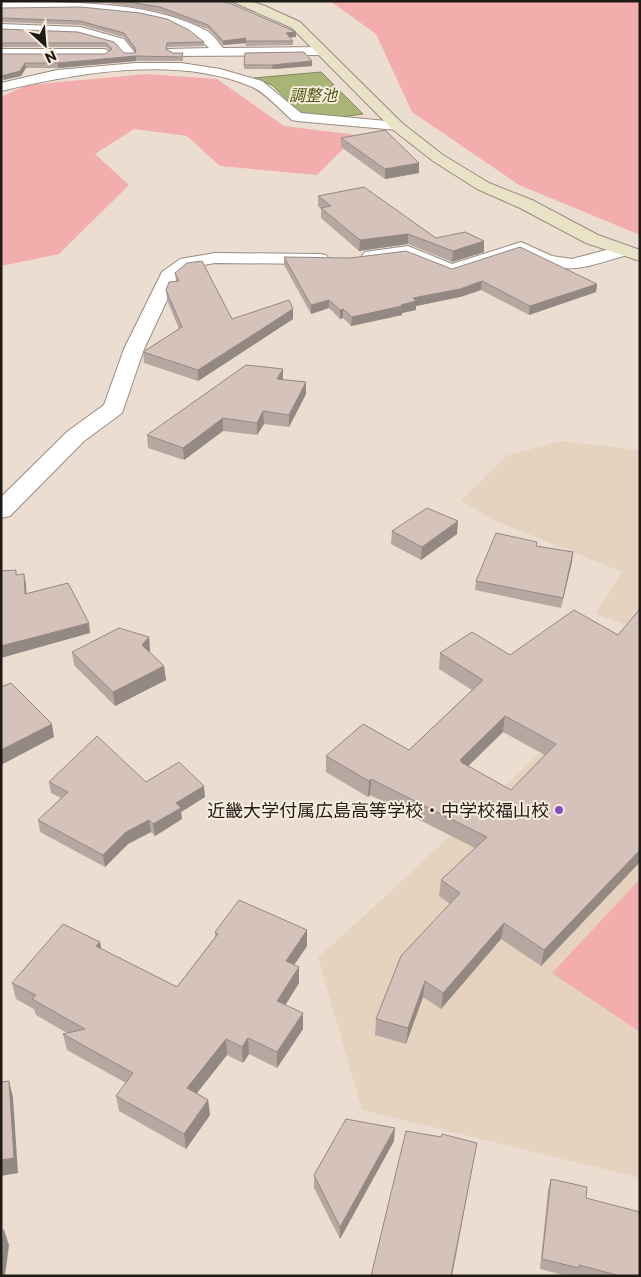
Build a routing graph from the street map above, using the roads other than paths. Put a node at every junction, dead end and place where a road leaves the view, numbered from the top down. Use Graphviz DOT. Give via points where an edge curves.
graph roads {
  1 [pos="236,1"];
  2 [pos="1,6"];
  3 [pos="1,28"];
  4 [pos="322,51"];
  5 [pos="157,52"];
  6 [pos="220,52"];
  7 [pos="1,54"];
  8 [pos="3,86"];
  9 [pos="397,126"];
  10 [pos="621,251"];
  11 [pos="640,256"];
  12 [pos="1,511"];
  1 -- 4 [label="street" via="261,8 296,25"];
  2 -- 6 [label="street" via="78,6 156,15 188,25 210,38"];
  3 -- 7 [label="street" via="80,31 120,42 134,53"];
  4 -- 6 [label="street"];
  4 -- 9 [label="street"];
  5 -- 6 [label="street"];
  8 -- 9 [label="street" via="88,70 181,68 220,73 257,84 296,117"];
  9 -- 10 [label="street" via="438,158 483,186"];
  10 -- 11 [label="street"];
  10 -- 12 [label="street" via="573,265 547,260 521,247 452,270 408,251 345,259 215,258 186,263 174,271 162,286 126,369 114,408 76,436"];
}
